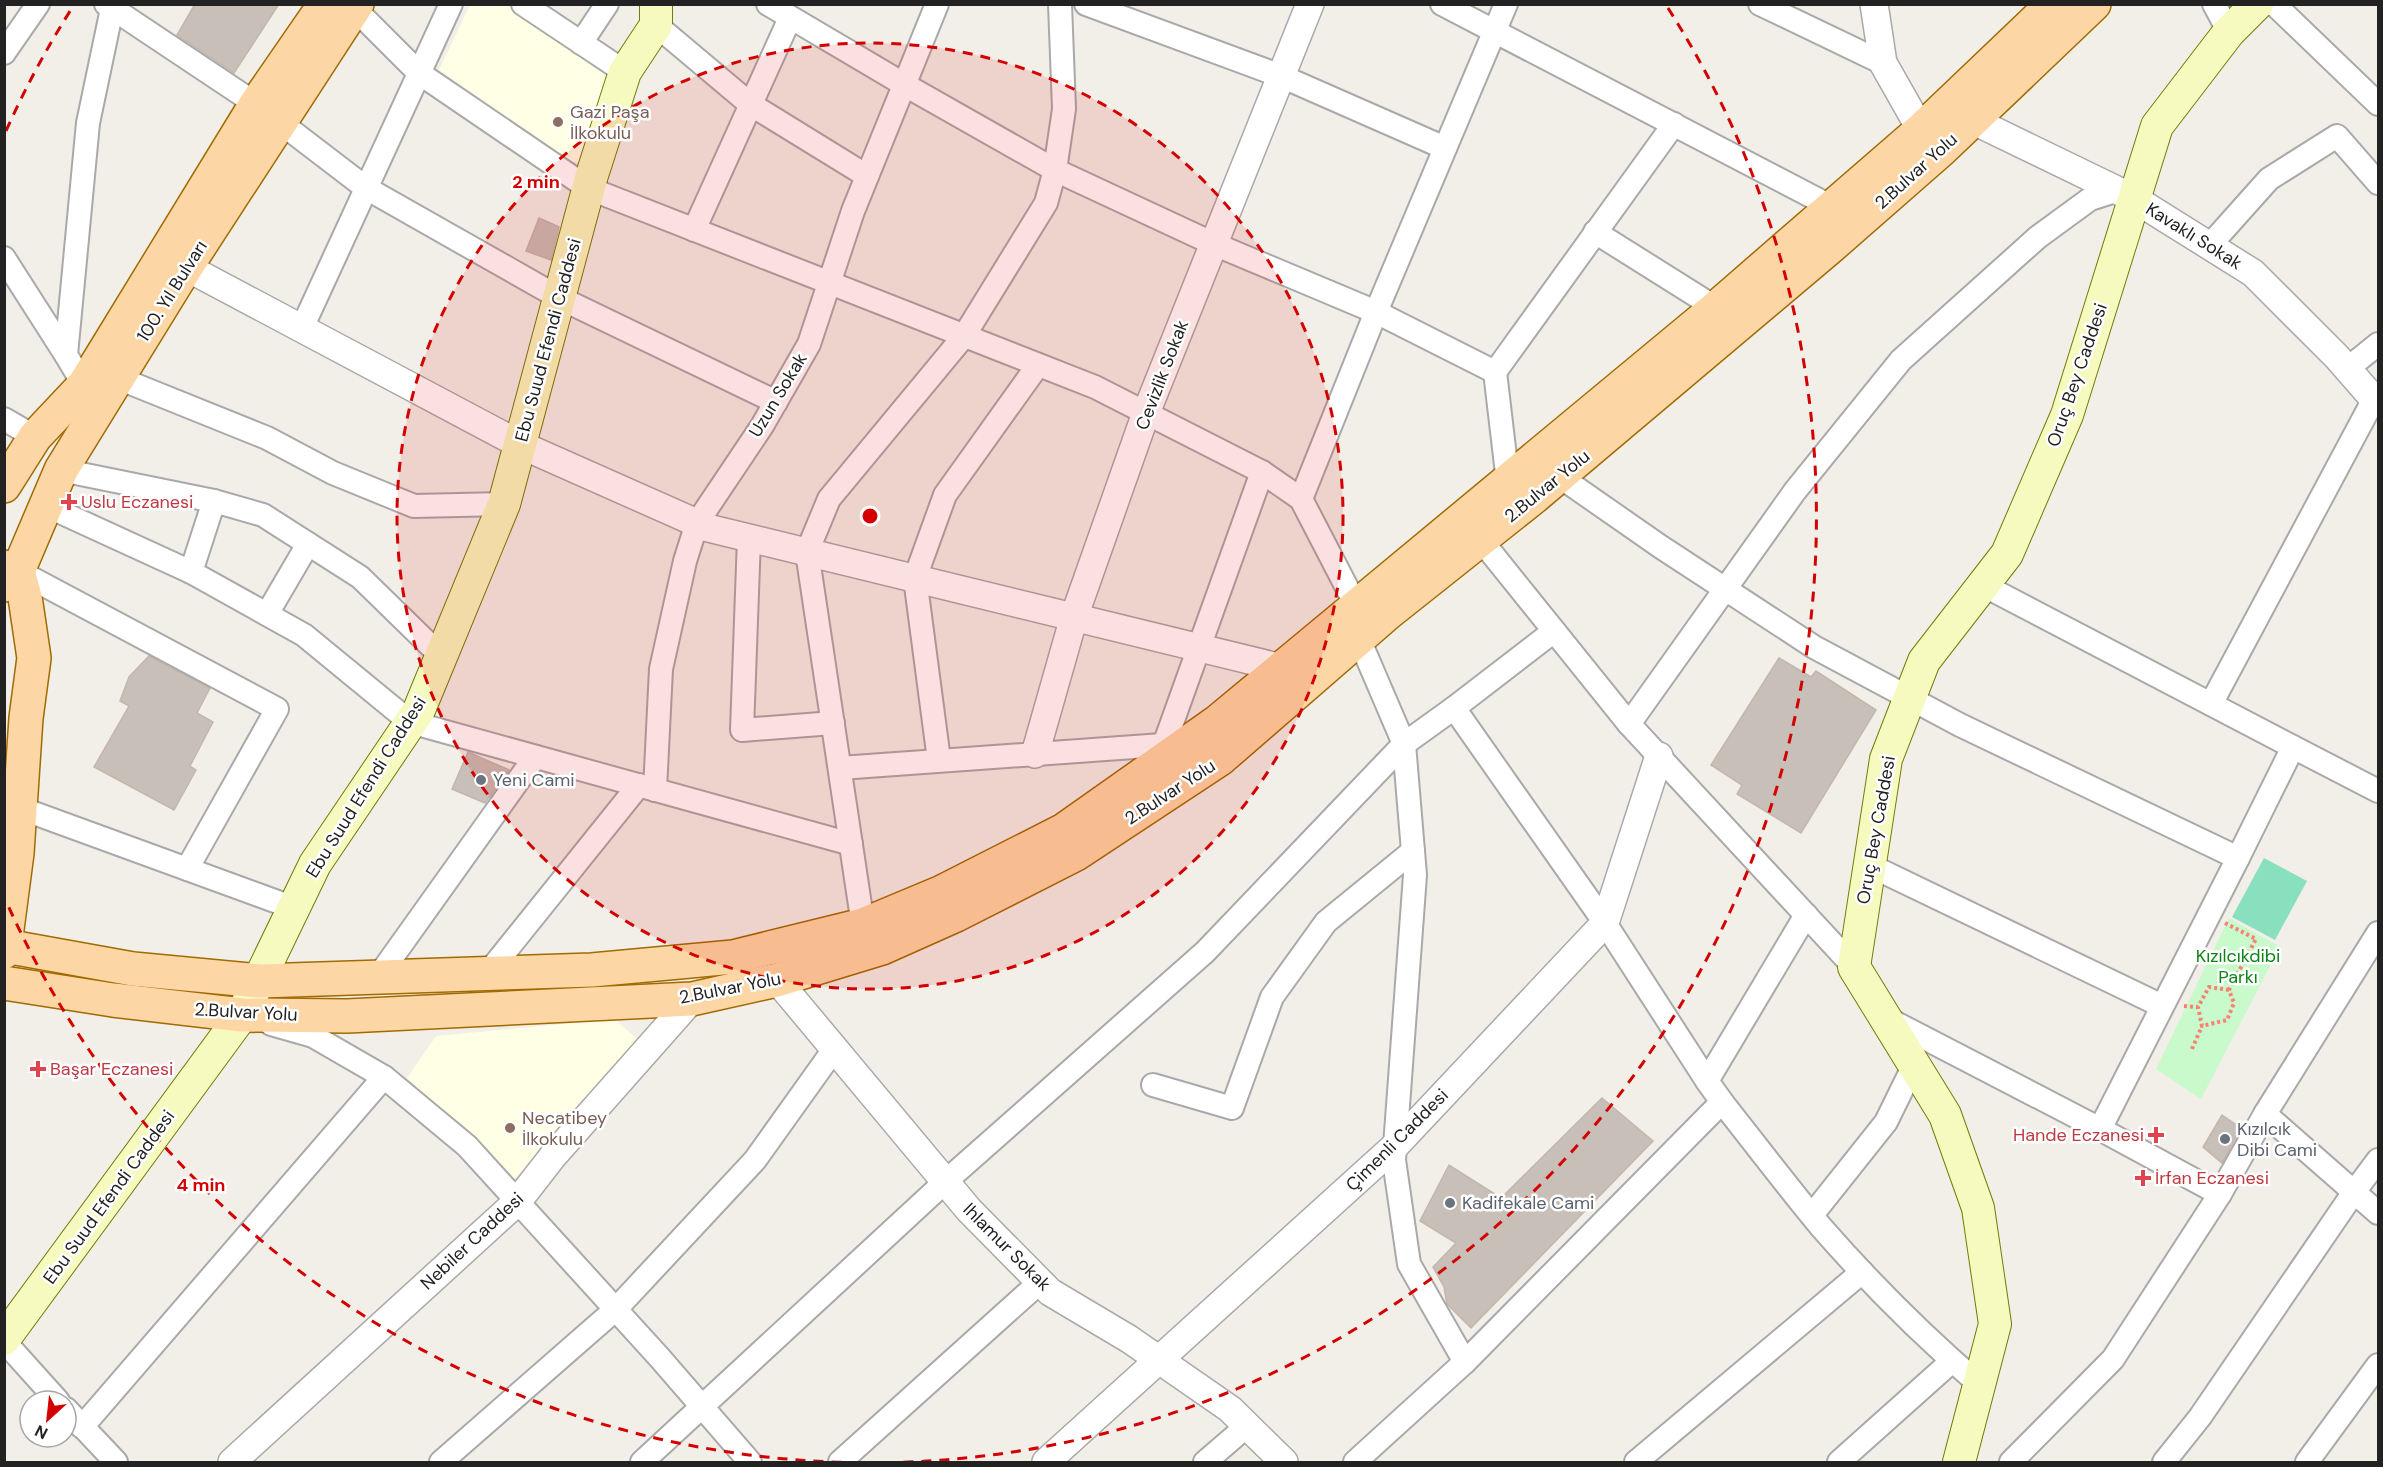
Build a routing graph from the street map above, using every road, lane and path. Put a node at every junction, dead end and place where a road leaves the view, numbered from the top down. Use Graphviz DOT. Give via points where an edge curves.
graph roads {
  1 [pos="38,4"];
  2 [pos="451,4"];
  3 [pos="523,4"];
  4 [pos="607,4"];
  5 [pos="768,4"];
  6 [pos="938,4"];
  7 [pos="1060,4"];
  8 [pos="1086,4"];
  9 [pos="1310,4"];
  10 [pos="1442,4"];
  11 [pos="1506,4"];
  12 [pos="1761,4"];
  13 [pos="1874,4"];
  14 [pos="2052,4"];
  15 [pos="2094,4"];
  16 [pos="2214,4"];
  17 [pos="2257,4"];
  18 [pos="2274,4"];
  19 [pos="110,6"];
  20 [pos="345,6"];
  21 [pos="1109,8"];
  22 [pos="656,15"];
  23 [pos="790,18"];
  24 [pos="1494,31"];
  25 [pos="2229,32"];
  26 [pos="581,43"];
  27 [pos="4,53"];
  28 [pos="1883,63"];
  29 [pos="419,72"];
  30 [pos="625,72"];
  31 [pos="1281,76"];
  32 [pos="905,85"];
  33 [pos="2379,104"];
  34 [pos="750,105"];
  35 [pos="268,114"];
  36 [pos="1972,120"];
  37 [pos="1674,124"];
  38 [pos="1921,130"];
  39 [pos="1445,147"];
  40 [pos="1055,170"];
  41 [pos="867,176"];
  42 [pos="2379,183"];
  43 [pos="366,188"];
  44 [pos="588,188"];
  45 [pos="2126,194"];
  46 [pos="1832,207"];
  47 [pos="694,230"];
  48 [pos="1595,232"];
  49 [pos="1214,244"];
  50 [pos="2210,246"];
  51 [pos="4,258"];
  52 [pos="186,267"];
  53 [pos="829,283"];
  54 [pos="560,298"];
  55 [pos="1716,308"];
  56 [pos="1376,312"];
  57 [pos="302,328"];
  58 [pos="964,336"];
  59 [pos="2379,344"];
  60 [pos="66,355"];
  61 [pos="1038,365"];
  62 [pos="2348,369"];
  63 [pos="1495,372"];
  64 [pos="118,378"];
  65 [pos="84,385"];
  66 [pos="776,402"];
  67 [pos="2376,402"];
  68 [pos="1146,414"];
  69 [pos="4,419"];
  70 [pos="35,437"];
  71 [pos="521,444"];
  72 [pos="61,470"];
  73 [pos="1262,472"];
  74 [pos="1559,476"];
  75 [pos="1508,482"];
  76 [pos="4,486"];
  77 [pos="1301,500"];
  78 [pos="214,501"];
  79 [pos="504,504"];
  80 [pos="46,506"];
  81 [pos="697,523"];
  82 [pos="749,538"];
  83 [pos="1480,540"];
  84 [pos="308,544"];
  85 [pos="807,552"];
  86 [pos="191,572"];
  87 [pos="9,574"];
  88 [pos="915,578"];
  89 [pos="1983,585"];
  90 [pos="1725,589"];
  91 [pos="1356,605"];
  92 [pos="267,614"];
  93 [pos="1074,617"];
  94 [pos="1554,631"];
  95 [pos="1359,639"];
  96 [pos="1200,647"];
  97 [pos="441,656"];
  98 [pos="1282,668"];
  99 [pos="4,681"];
  100 [pos="1909,698"];
  101 [pos="2211,704"];
  102 [pos="1454,708"];
  103 [pos="26,718"];
  104 [pos="410,722"];
  105 [pos="833,723"];
  106 [pos="1629,724"];
  107 [pos="1175,744"];
  108 [pos="1404,744"];
  109 [pos="2293,747"];
  110 [pos="1035,754"];
  111 [pos="1659,756"];
  112 [pos="535,757"];
  113 [pos="939,760"];
  114 [pos="840,768"];
  115 [pos="647,788"];
  116 [pos="2379,791"];
  117 [pos="20,808"];
  118 [pos="851,844"];
  119 [pos="1413,851"];
  120 [pos="2238,858"];
  121 [pos="1869,865"];
  122 [pos="188,869"];
  123 [pos="294,908"];
  124 [pos="2209,914"];
  125 [pos="1806,915"];
  126 [pos="1605,923"];
  127 [pos="863,925"];
  128 [pos="2379,933"];
  129 [pos="5,946"];
  130 [pos="4,952"];
  131 [pos="2372,959"];
  132 [pos="1854,967"];
  133 [pos="488,973"];
  134 [pos="378,977"];
  135 [pos="777,980"];
  136 [pos="260,981"];
  137 [pos="4,983"];
  138 [pos="2229,990"];
  139 [pos="692,999"];
  140 [pos="2162,1006"];
  141 [pos="242,1015"];
  142 [pos="1886,1018"];
  143 [pos="2202,1026"];
  144 [pos="835,1048"];
  145 [pos="2192,1049"];
  146 [pos="1914,1065"];
  147 [pos="384,1077"];
  148 [pos="1707,1081"];
  149 [pos="1152,1085"];
  150 [pos="1722,1102"];
  151 [pos="2265,1114"];
  152 [pos="2100,1129"];
  153 [pos="1395,1146"];
  154 [pos="2379,1160"];
  155 [pos="946,1181"];
  156 [pos="2354,1192"];
  157 [pos="2220,1194"];
  158 [pos="518,1201"];
  159 [pos="2379,1213"];
  160 [pos="1812,1215"];
  161 [pos="1862,1272"];
  162 [pos="1040,1282"];
  163 [pos="616,1309"];
  164 [pos="4,1340"];
  165 [pos="1158,1359"];
  166 [pos="1952,1360"];
  167 [pos="1465,1362"];
  168 [pos="2379,1365"];
  169 [pos="1979,1384"];
  170 [pos="47,1389"];
  171 [pos="701,1407"];
  172 [pos="78,1422"];
  173 [pos="1248,1425"];
  174 [pos="82,1427"];
  175 [pos="116,1462"];
  176 [pos="232,1462"];
  177 [pos="441,1462"];
  178 [pos="642,1462"];
  179 [pos="750,1462"];
  180 [pos="840,1462"];
  181 [pos="1046,1462"];
  182 [pos="1205,1462"];
  183 [pos="1284,1462"];
  184 [pos="1355,1462"];
  185 [pos="1636,1462"];
  186 [pos="1839,1462"];
  187 [pos="1959,1462"];
  188 [pos="2011,1462"];
  189 [pos="2164,1462"];
  190 [pos="2307,1462"];
  1 -- 27 [label="street"];
  2 -- 29 [label="street"];
  3 -- 26 [label="street"];
  4 -- 26 [label="street"];
  5 -- 23 [label="street"];
  6 -- 32 [label="street, Uzun Sokak"];
  7 -- 40 [label="street" via="1064,109"];
  8 -- 21 [label="street"];
  9 -- 31 [label="street, Cevizlik Sokak"];
  10 -- 24 [label="street"];
  11 -- 24 [label="street"];
  12 -- 28 [label="street"];
  13 -- 28 [label="street"];
  14 -- 38 [label="main road, 2.Bulvar Yolu"];
  15 -- 36 [label="main road, 2.Bulvar Yolu"];
  16 -- 25 [label="street"];
  17 -- 25 [label="main road, Oruç Bey Caddesi"];
  18 -- 33 [label="street"];
  19 -- 35 [label="street"];
  19 -- 60 [label="street" via="88,123"];
  20 -- 29 [label="street"];
  20 -- 35 [label="main road, 100. Yıl Bulvarı"];
  21 -- 31 [label="street"];
  22 -- 30 [label="main road, Ebu Suud Efendi Caddesi"];
  22 -- 34 [label="street"];
  23 -- 32 [label="street"];
  23 -- 34 [label="street"];
  24 -- 37 [label="street"];
  24 -- 39 [label="street"];
  25 -- 45 [label="main road, Oruç Bey Caddesi" via="2157,126"];
  26 -- 30 [label="street"];
  28 -- 38 [label="street"];
  29 -- 43 [label="street"];
  29 -- 44 [label="street"];
  30 -- 44 [label="main road, Ebu Suud Efendi Caddesi"];
  31 -- 39 [label="street"];
  31 -- 49 [label="street, Cevizlik Sokak"];
  32 -- 40 [label="street"];
  32 -- 41 [label="street, Uzun Sokak"];
  34 -- 41 [label="street"];
  34 -- 47 [label="street"];
  35 -- 43 [label="street"];
  35 -- 52 [label="main road, 100. Yıl Bulvarı"];
  35 -- 65 [label="main road, 100. Yıl Bulvarı"];
  36 -- 45 [label="street, Kavaklı Sokak"];
  36 -- 74 [label="main road, 2.Bulvar Yolu" via="1828,249"];
  37 -- 46 [label="street"];
  37 -- 48 [label="street"];
  38 -- 46 [label="main road, 2.Bulvar Yolu"];
  39 -- 56 [label="street"];
  40 -- 49 [label="street"];
  40 -- 58 [label="street" via="1046,203"];
  41 -- 53 [label="street, Uzun Sokak"];
  42 -- 50 [label="street" via="2337,136 2269,179"];
  43 -- 54 [label="street"];
  43 -- 57 [label="street"];
  44 -- 47 [label="street"];
  44 -- 54 [label="main road, Ebu Suud Efendi Caddesi"];
  45 -- 50 [label="street, Kavaklı Sokak"];
  45 -- 89 [label="main road, Oruç Bey Caddesi" via="2067,415 2007,554"];
  45 -- 90 [label="street" via="2090,199 2038,237 1901,360 1795,491"];
  46 -- 55 [label="main road, 2.Bulvar Yolu"];
  47 -- 53 [label="street"];
  48 -- 55 [label="street"];
  48 -- 63 [label="street"];
  49 -- 56 [label="street"];
  49 -- 68 [label="street, Cevizlik Sokak"];
  50 -- 62 [label="street, Kavaklı Sokak" via="2253,273"];
  51 -- 60 [label="street"];
  52 -- 57 [label="street"];
  52 -- 64 [label="main road, 100. Yıl Bulvarı"];
  53 -- 58 [label="street"];
  53 -- 66 [label="street, Uzun Sokak" via="809,344"];
  54 -- 66 [label="street"];
  54 -- 71 [label="main road, Ebu Suud Efendi Caddesi"];
  55 -- 75 [label="main road, 2.Bulvar Yolu"];
  56 -- 63 [label="street"];
  56 -- 77 [label="street"];
  57 -- 71 [label="street"];
  58 -- 61 [label="street"];
  58 -- 85 [label="street" via="830,499"];
  59 -- 62 [label="street"];
  60 -- 65 [label="street"];
  61 -- 68 [label="street" via="1095,387"];
  61 -- 88 [label="street" via="945,495"];
  62 -- 67 [label="street, Kavaklı Sokak"];
  63 -- 75 [label="street"];
  64 -- 72 [label="main road, 100. Yıl Bulvarı"];
  64 -- 79 [label="street" via="267,438 333,473 414,507"];
  65 -- 70 [label="main road, 100. Yıl Bulvarı"];
  66 -- 81 [label="street, Uzun Sokak"];
  67 -- 101 [label="street"];
  68 -- 73 [label="street"];
  68 -- 93 [label="street, Cevizlik Sokak"];
  69 -- 70 [label="street"];
  70 -- 76 [label="main road, 100. Yıl Bulvarı"];
  71 -- 79 [label="main road, Ebu Suud Efendi Caddesi"];
  71 -- 81 [label="street"];
  72 -- 78 [label="street"];
  72 -- 80 [label="main road, 100. Yıl Bulvarı"];
  73 -- 77 [label="street"];
  73 -- 96 [label="street"];
  74 -- 83 [label="main road, 2.Bulvar Yolu"];
  74 -- 90 [label="street"];
  75 -- 91 [label="main road, 2.Bulvar Yolu"];
  77 -- 91 [label="street"];
  78 -- 84 [label="street" via="263,515"];
  78 -- 86 [label="street"];
  79 -- 97 [label="main road, Ebu Suud Efendi Caddesi"];
  80 -- 86 [label="street"];
  80 -- 87 [label="main road, 100. Yıl Bulvarı"];
  81 -- 82 [label="street"];
  81 -- 115 [label="street, Uzun Sokak" via="661,669"];
  82 -- 85 [label="street"];
  82 -- 105 [label="street" via="742,729"];
  83 -- 94 [label="street"];
  83 -- 95 [label="main road, 2.Bulvar Yolu"];
  84 -- 92 [label="street"];
  84 -- 97 [label="street" via="360,577"];
  85 -- 88 [label="street"];
  85 -- 105 [label="street"];
  86 -- 92 [label="street"];
  87 -- 103 [label="main road" via="25,597 34,658"];
  87 -- 122 [label="street" via="277,709"];
  88 -- 93 [label="street"];
  88 -- 113 [label="street"];
  89 -- 100 [label="main road, Oruç Bey Caddesi" via="1924,662"];
  89 -- 101 [label="street"];
  90 -- 100 [label="street" via="1814,647"];
  90 -- 106 [label="street"];
  91 -- 95 [label="street"];
  91 -- 98 [label="main road, 2.Bulvar Yolu"];
  92 -- 104 [label="street" via="304,635"];
  93 -- 96 [label="street"];
  93 -- 110 [label="street, Cevizlik Sokak"];
  94 -- 102 [label="street"];
  94 -- 106 [label="street"];
  95 -- 108 [label="street"];
  95 -- 135 [label="main road, 2.Bulvar Yolu" via="1220,759 1076,854 882,948"];
  96 -- 98 [label="street"];
  96 -- 107 [label="street"];
  97 -- 104 [label="main road, Ebu Suud Efendi Caddesi" via="419,710"];
  98 -- 107 [label="main road, 2.Bulvar Yolu" via="1217,722"];
  99 -- 103 [label="main road"];
  100 -- 120 [label="street"];
  100 -- 121 [label="main road, Oruç Bey Caddesi" via="1886,759"];
  101 -- 109 [label="street"];
  102 -- 108 [label="street"];
  102 -- 126 [label="street"];
  103 -- 117 [label="main road"];
  104 -- 112 [label="street"];
  104 -- 123 [label="main road, Ebu Suud Efendi Caddesi" via="315,864"];
  105 -- 114 [label="street"];
  106 -- 111 [label="street"];
  107 -- 110 [label="street"];
  107 -- 127 [label="main road, 2.Bulvar Yolu" via="1064,830 942,892"];
  108 -- 119 [label="street"];
  108 -- 155 [label="street" via="1205,952"];
  109 -- 116 [label="street"];
  109 -- 120 [label="street"];
  110 -- 113 [label="street"];
  111 -- 125 [label="street"];
  111 -- 126 [label="street, Çimenli Caddesi"];
  112 -- 115 [label="street"];
  112 -- 134 [label="street"];
  113 -- 114 [label="street"];
  114 -- 118 [label="street"];
  115 -- 118 [label="street"];
  115 -- 133 [label="street"];
  117 -- 122 [label="street"];
  117 -- 129 [label="main road"];
  118 -- 127 [label="street"];
  119 -- 149 [label="street" via="1326,922 1272,997 1232,1108"];
  119 -- 153 [label="street" via="1415,875"];
  120 -- 124 [label="street"];
  121 -- 132 [label="main road, Oruç Bey Caddesi"];
  121 -- 140 [label="street"];
  122 -- 123 [label="street"];
  123 -- 136 [label="main road, Ebu Suud Efendi Caddesi"];
  124 -- 138 [label="path" via="2256,939"];
  124 -- 140 [label="street"];
  125 -- 132 [label="street"];
  125 -- 148 [label="street"];
  126 -- 148 [label="street"];
  126 -- 153 [label="street, Çimenli Caddesi"];
  127 -- 133 [label="main road, 2.Bulvar Yolu" via="733,957 592,970"];
  128 -- 131 [label="street"];
  129 -- 130 [label="main road"];
  129 -- 136 [label="main road, 2.Bulvar Yolu" via="133,969"];
  131 -- 151 [label="street"];
  132 -- 142 [label="main road"];
  133 -- 134 [label="main road, 2.Bulvar Yolu"];
  134 -- 136 [label="main road, 2.Bulvar Yolu"];
  135 -- 139 [label="main road, 2.Bulvar Yolu"];
  135 -- 144 [label="street, Ihlamur Sokak"];
  136 -- 141 [label="main road, Ebu Suud Efendi Caddesi"];
  137 -- 141 [label="main road, 2.Bulvar Yolu"];
  138 -- 143 [label="path" via="2234,1003 2227,1020"];
  138 -- 143 [label="path" via="2209,987 2198,1007"];
  139 -- 141 [label="main road, 2.Bulvar Yolu" via="347,1016"];
  139 -- 158 [label="street, Nebiler Caddesi"];
  140 -- 152 [label="street"];
  141 -- 147 [label="street" via="313,1036"];
  141 -- 164 [label="main road, Ebu Suud Efendi Caddesi"];
  142 -- 146 [label="main road"];
  142 -- 152 [label="street"];
  143 -- 145 [label="path"];
  144 -- 155 [label="street, Ihlamur Sokak"];
  144 -- 163 [label="street" via="755,1160"];
  146 -- 160 [label="street" via="1886,1122"];
  146 -- 169 [label="main road" via="1945,1115 1978,1208 1995,1324"];
  147 -- 158 [label="street" via="467,1146"];
  147 -- 174 [label="street"];
  148 -- 150 [label="street"];
  150 -- 160 [label="street"];
  150 -- 167 [label="street"];
  151 -- 156 [label="street"];
  151 -- 157 [label="street"];
  152 -- 157 [label="street"];
  153 -- 165 [label="street, Çimenli Caddesi"];
  153 -- 167 [label="street" via="1409,1264"];
  154 -- 156 [label="street"];
  155 -- 162 [label="street, Ihlamur Sokak"];
  155 -- 171 [label="street"];
  156 -- 159 [label="street"];
  156 -- 189 [label="street"];
  157 -- 188 [label="street" via="2113,1359"];
  158 -- 163 [label="street"];
  158 -- 176 [label="street, Nebiler Caddesi"];
  160 -- 161 [label="street"];
  161 -- 166 [label="street"];
  161 -- 185 [label="street"];
  162 -- 165 [label="street, Ihlamur Sokak"];
  162 -- 180 [label="street"];
  163 -- 171 [label="street"];
  163 -- 177 [label="street"];
  164 -- 170 [label="street"];
  165 -- 173 [label="street, Ihlamur Sokak"];
  165 -- 181 [label="street, Çimenli Caddesi"];
  166 -- 169 [label="street"];
  166 -- 186 [label="street"];
  167 -- 184 [label="street"];
  168 -- 190 [label="street"];
  169 -- 187 [label="main road"];
  171 -- 178 [label="street"];
  171 -- 179 [label="street"];
  172 -- 174 [label="street"];
  173 -- 182 [label="street"];
  173 -- 183 [label="street, Ihlamur Sokak"];
  174 -- 175 [label="street"];
}
